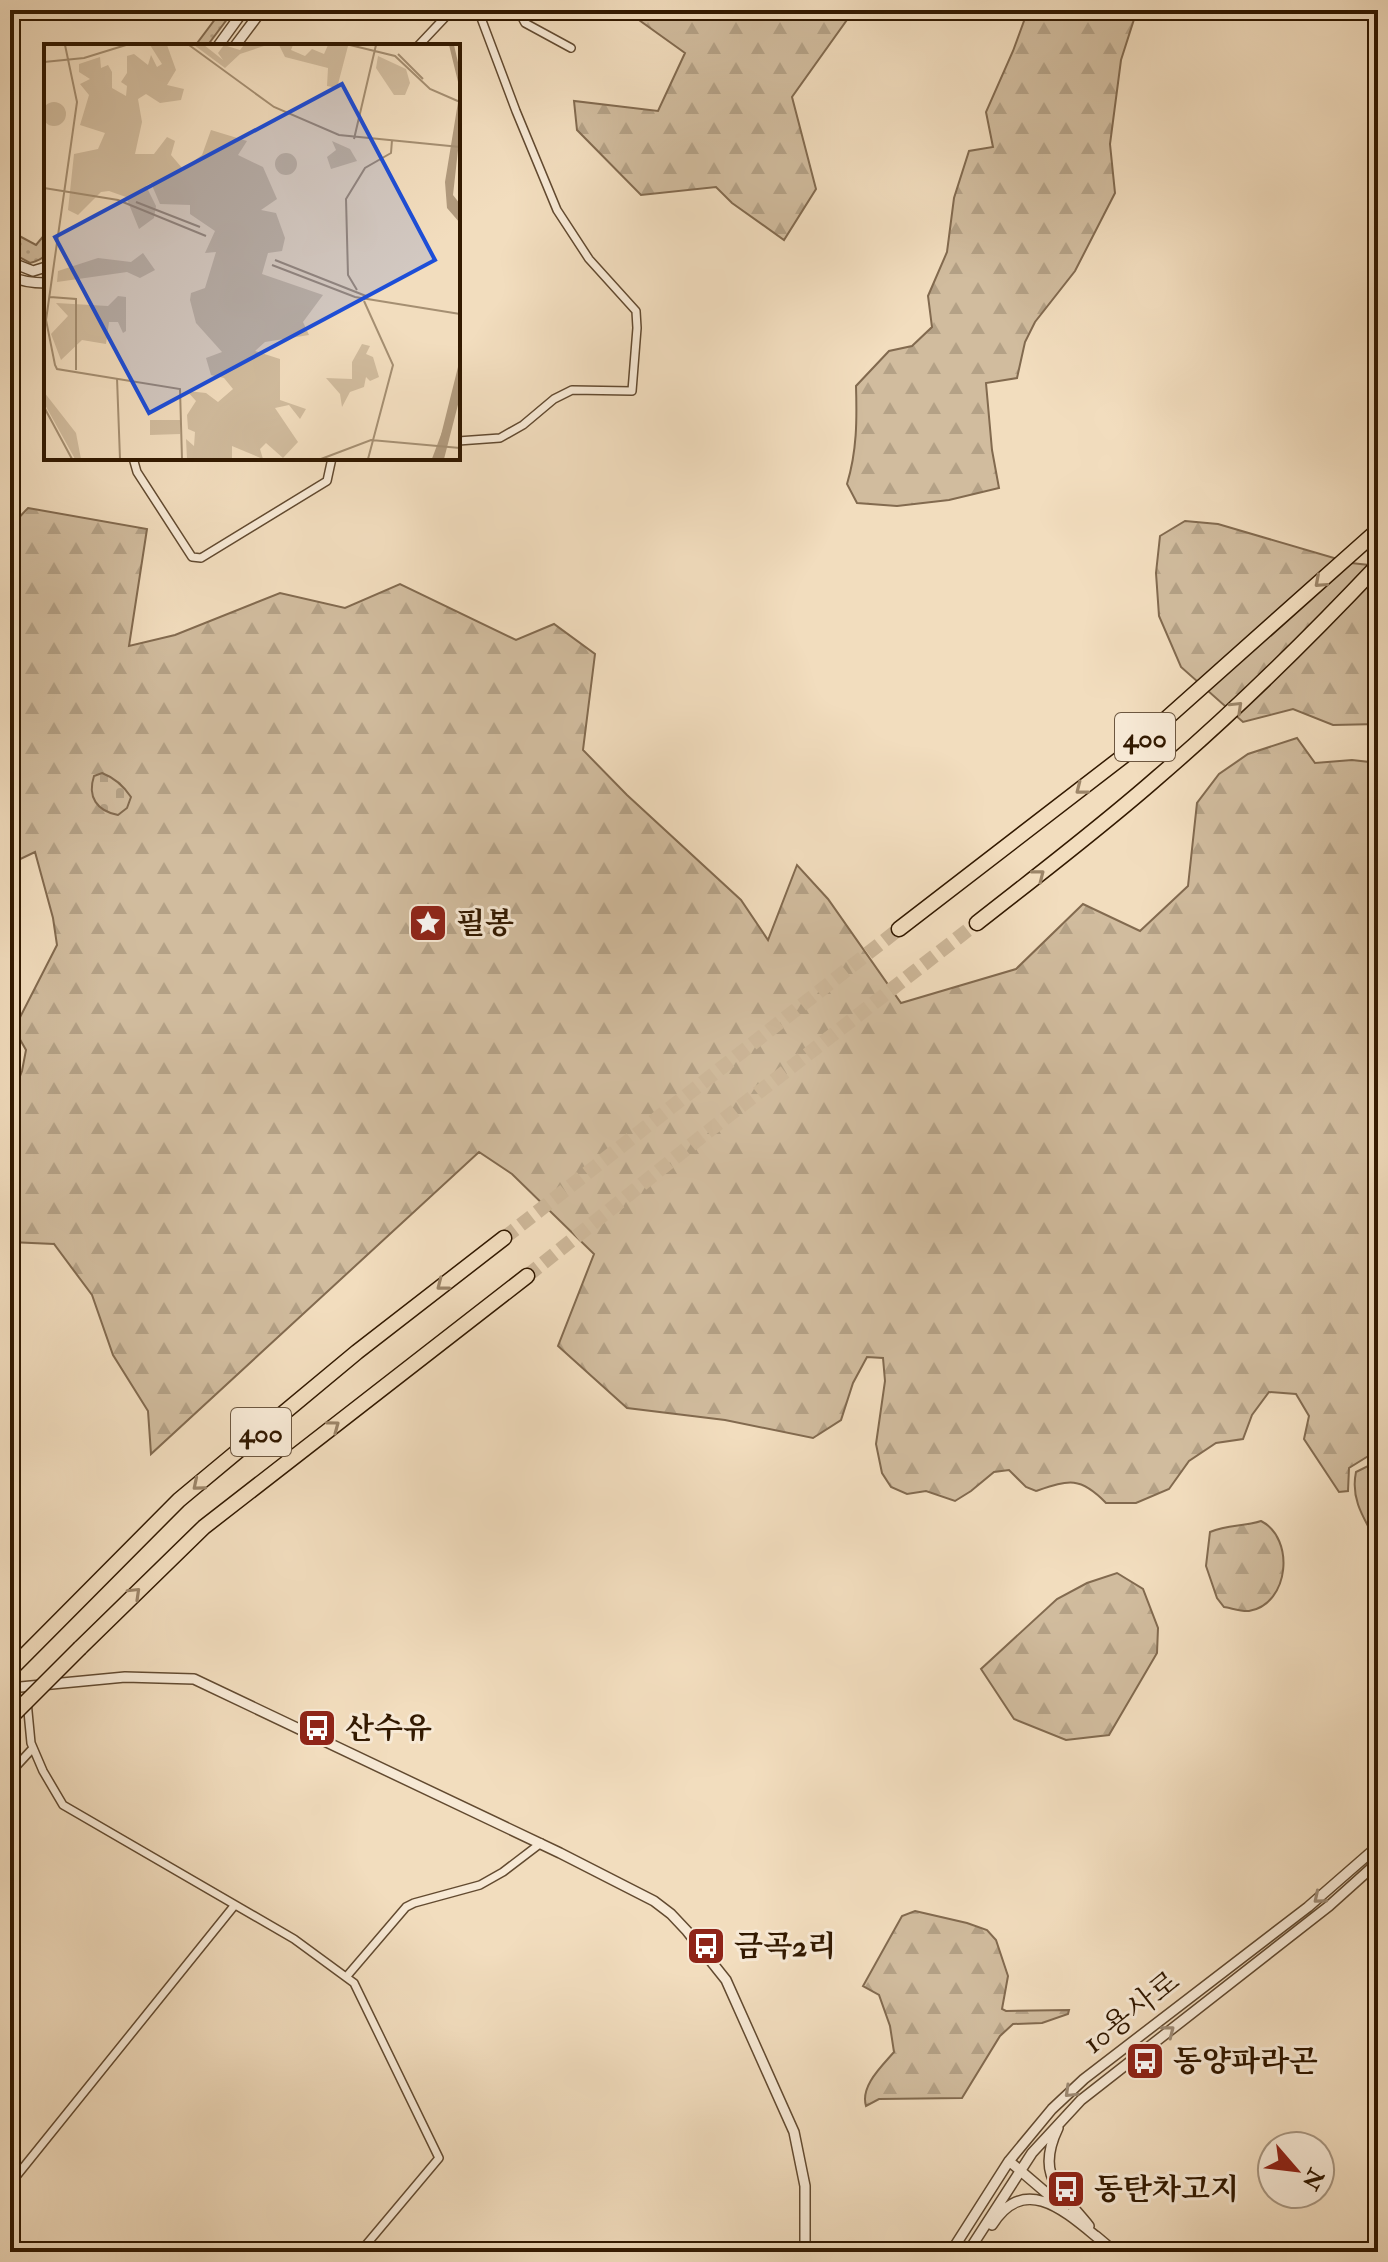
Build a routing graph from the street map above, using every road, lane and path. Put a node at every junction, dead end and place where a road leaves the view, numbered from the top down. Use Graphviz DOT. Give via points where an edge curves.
graph roads {
  1 [pos="244,10"];
  2 [pos="262,10"];
  3 [pos="452,10"];
  4 [pos="478,10"];
  5 [pos="518,10"];
  6 [pos="1365,10"];
  7 [pos="1378,19"];
  8 [pos="219,44"];
  9 [pos="236,44"];
  10 [pos="420,44"];
  11 [pos="571,48"];
  12 [pos="10,262"];
  13 [pos="44,268"];
  14 [pos="10,276"];
  15 [pos="44,283"];
  16 [pos="460,441"];
  17 [pos="134,460"];
  18 [pos="332,460"];
  19 [pos="1378,530"];
  20 [pos="1378,565"];
  21 [pos="977,923"];
  22 [pos="899,929"];
  23 [pos="504,1238"];
  24 [pos="527,1276"];
  25 [pos="10,1670"];
  26 [pos="26,1686"];
  27 [pos="10,1688"];
  28 [pos="10,1718"];
  29 [pos="33,1748"];
  30 [pos="10,1773"];
  31 [pos="541,1843"];
  32 [pos="1378,1846"];
  33 [pos="1378,1862"];
  34 [pos="234,1906"];
  35 [pos="347,1976"];
  36 [pos="1065,2117"];
  37 [pos="1009,2161"];
  38 [pos="1020,2170"];
  39 [pos="10,2184"];
  40 [pos="1098,2238"];
  41 [pos="360,2252"];
  42 [pos="805,2252"];
  43 [pos="951,2252"];
  44 [pos="968,2252"];
  45 [pos="975,2252"];
  46 [pos="1115,2252"];
  1 -- 8 [label="street"];
  2 -- 9 [label="street"];
  3 -- 10 [label="street"];
  4 -- 16 [label="street" via="557,210 589,259 636,311 637,328 632,391 572,390 500,438"];
  5 -- 11 [label="street" via="525,23"];
  6 -- 7 [label="street"];
  12 -- 13 [label="street" via="33,271"];
  14 -- 15 [label="street"];
  17 -- 18 [label="street" via="192,557 201,558 327,481"];
  19 -- 22 [label="highway, 400, one-way" via="1130,751"];
  21 -- 20 [label="highway, 400, one-way" via="1227,717"];
  23 -- 25 [label="highway, 400, one-way" via="179,1500"];
  28 -- 24 [label="highway, 400, one-way, bridge" via="204,1527"];
  26 -- 27 [label="street"];
  26 -- 29 [label="street"];
  26 -- 31 [label="street" via="125,1677 194,1679"];
  29 -- 30 [label="street"];
  29 -- 34 [label="street" via="63,1805"];
  31 -- 35 [label="street" via="480,1885 406,1907"];
  31 -- 42 [label="street" via="654,1901 687,1931 726,1980 794,2132 805,2186"];
  32 -- 37 [label="street, 10용사로, one-way" via="1308,1907 1084,2079"];
  36 -- 33 [label="street, 10용사로, one-way"];
  34 -- 35 [label="street"];
  34 -- 39 [label="street"];
  35 -- 41 [label="street" via="439,2158"];
  36 -- 38 [label="street, 10용사로"];
  36 -- 40 [label="street" via="1049,2152 1050,2175"];
  37 -- 38 [label="street"];
  37 -- 43 [label="street, 10용사로"];
  38 -- 40 [label="street"];
  38 -- 44 [label="street, 10용사로"];
  40 -- 45 [label="street" via="1045,2202 1026,2198 1007,2206"];
  40 -- 46 [label="street"];
}
